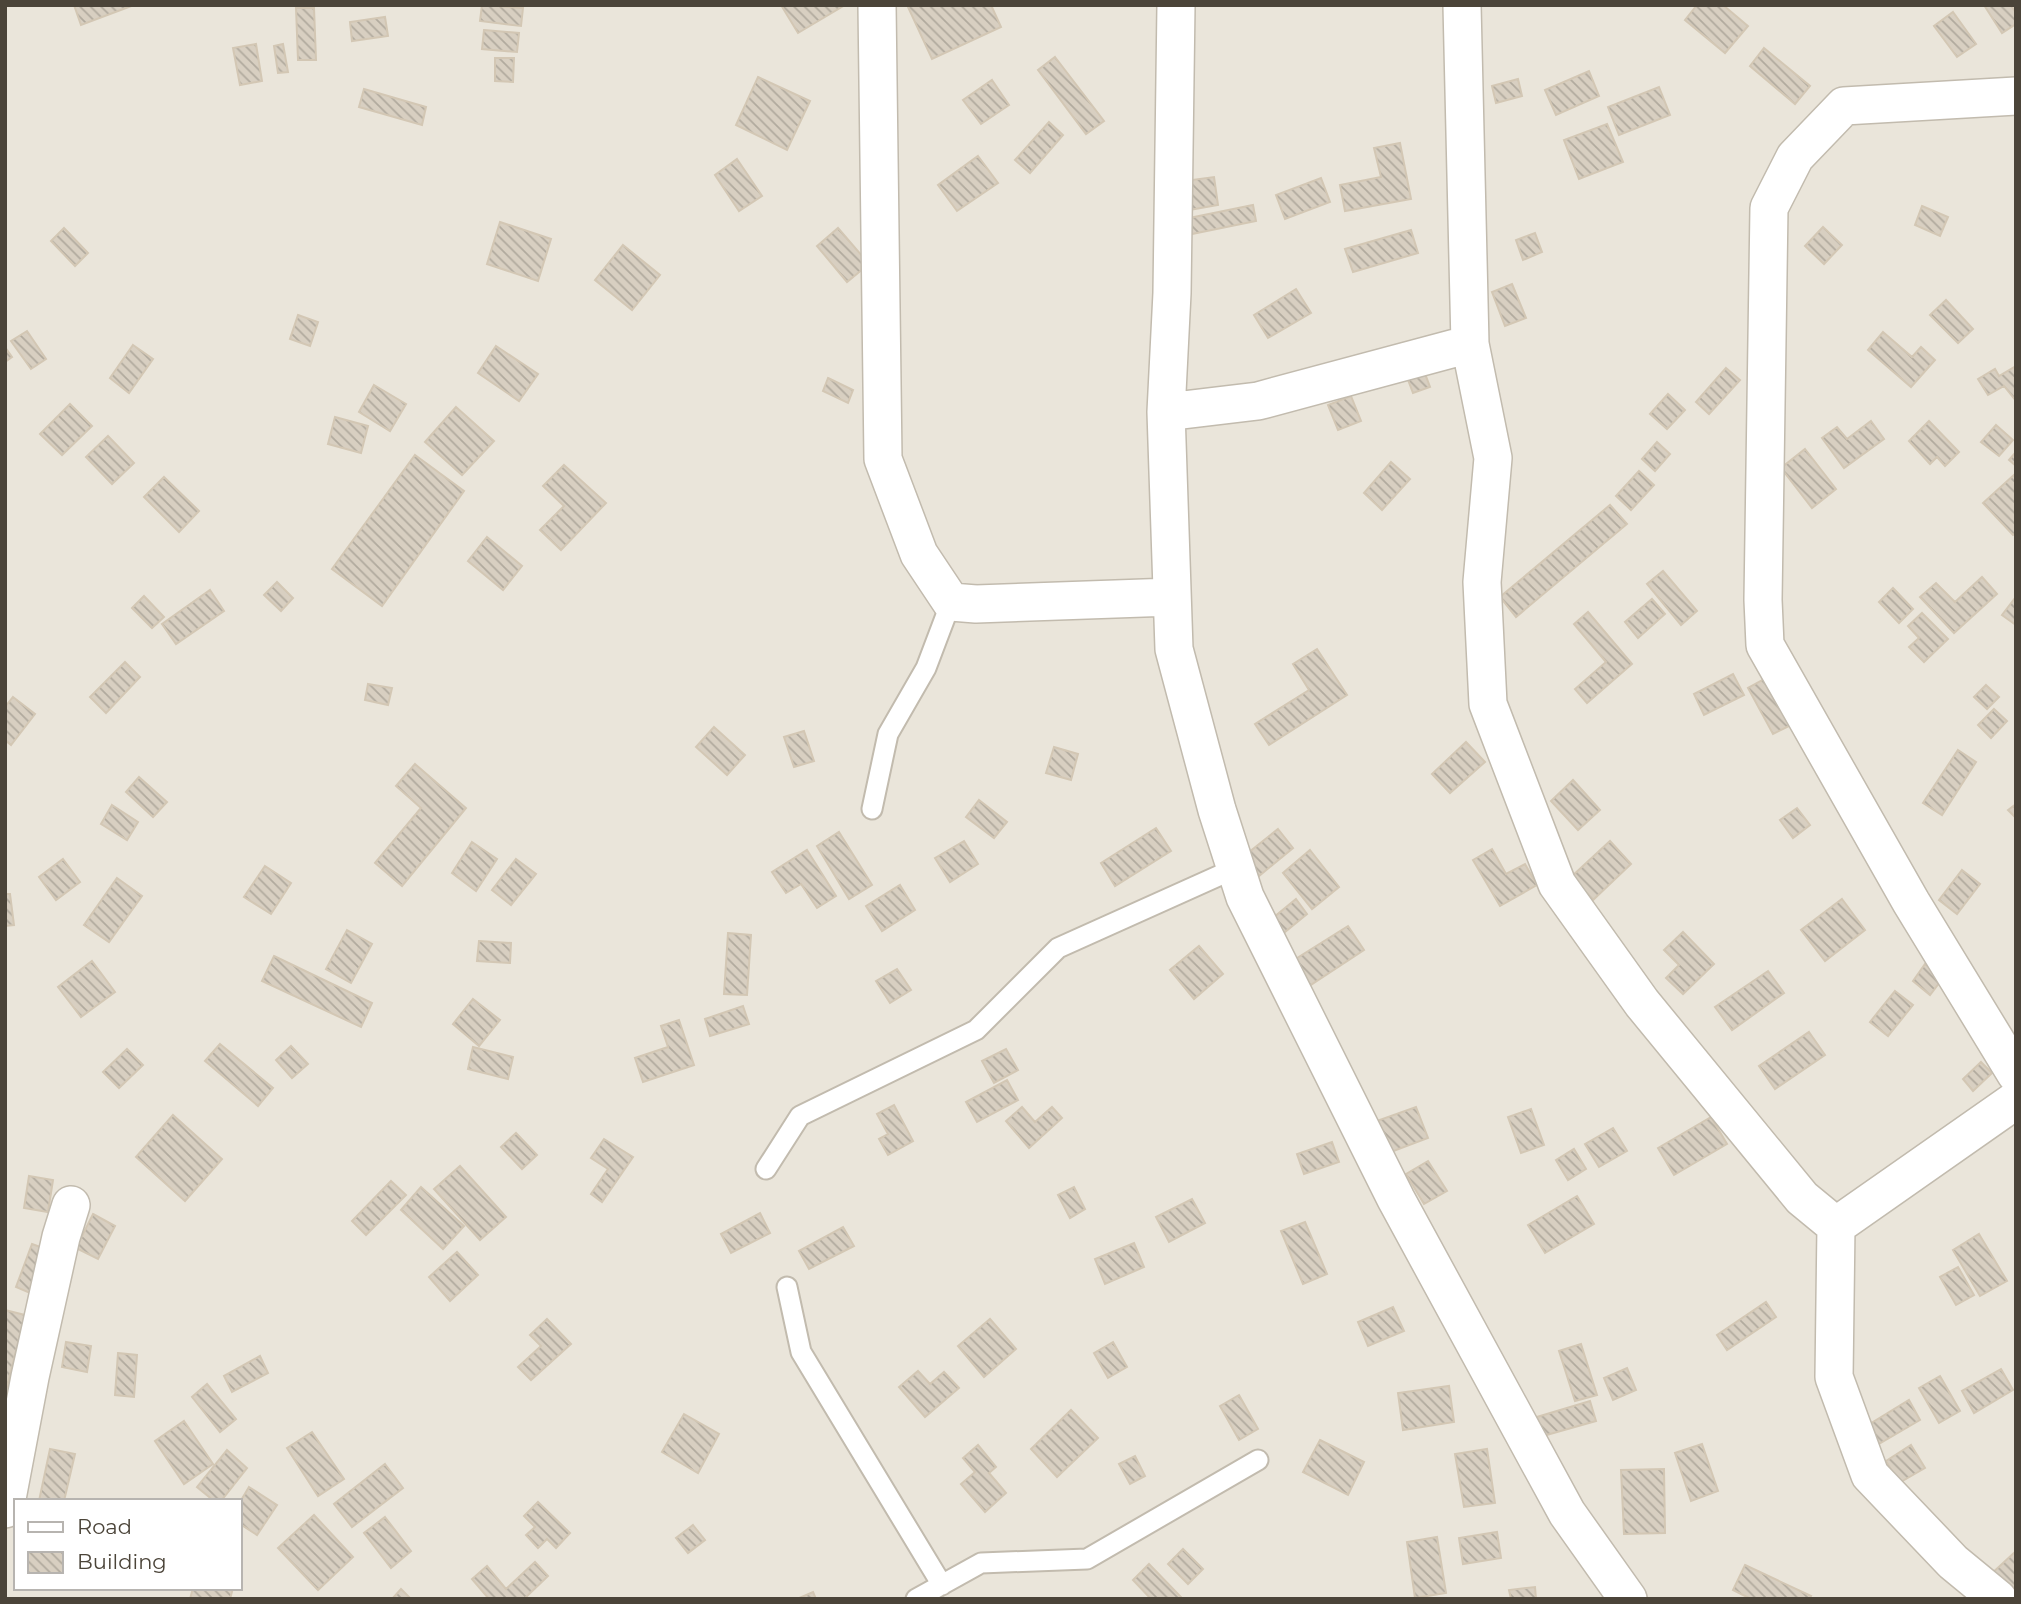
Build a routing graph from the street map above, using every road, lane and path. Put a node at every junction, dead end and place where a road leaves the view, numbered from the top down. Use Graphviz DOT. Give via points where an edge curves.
graph roads {
  1 [pos="877,5"];
  2 [pos="1176,5"];
  3 [pos="1462,5"];
  4 [pos="2016,96"];
  5 [pos="1470,344"];
  6 [pos="1166,412"];
  7 [pos="1172,597"];
  8 [pos="951,602"];
  9 [pos="872,809"];
  10 [pos="1236,867"];
  11 [pos="2016,1074"];
  12 [pos="2016,1100"];
  13 [pos="766,1168"];
  14 [pos="71,1205"];
  15 [pos="1836,1226"];
  16 [pos="787,1287"];
  17 [pos="1258,1460"];
  18 [pos="5,1509"];
  19 [pos="942,1585"];
  20 [pos="916,1599"];
  21 [pos="1628,1599"];
  22 [pos="1998,1599"];
  1 -- 8 [label="street" via="883,459 919,554"];
  2 -- 6 [label="street"];
  3 -- 5 [label="street"];
  4 -- 11 [label="street" via="1844,106 1795,157 1769,208 1763,600 1765,645 1911,902"];
  5 -- 6 [label="street" via="1258,401"];
  5 -- 15 [label="street" via="1493,458 1482,582 1488,704 1557,884 1660,1025 1802,1198"];
  6 -- 7 [label="street"];
  7 -- 8 [label="street"];
  7 -- 10 [label="street" via="1174,649"];
  8 -- 9 [label="lane" via="926,668 888,734"];
  10 -- 13 [label="lane" via="1058,948 976,1030 800,1116"];
  10 -- 21 [label="street" via="1245,897 1396,1199 1567,1513"];
  12 -- 15 [label="street"];
  14 -- 18 [label="street" via="30,1377"];
  15 -- 22 [label="street" via="1834,1377 1870,1475 1953,1562"];
  16 -- 19 [label="lane" via="801,1352"];
  17 -- 19 [label="lane" via="1087,1559 981,1563"];
  19 -- 20 [label="lane"];
}
